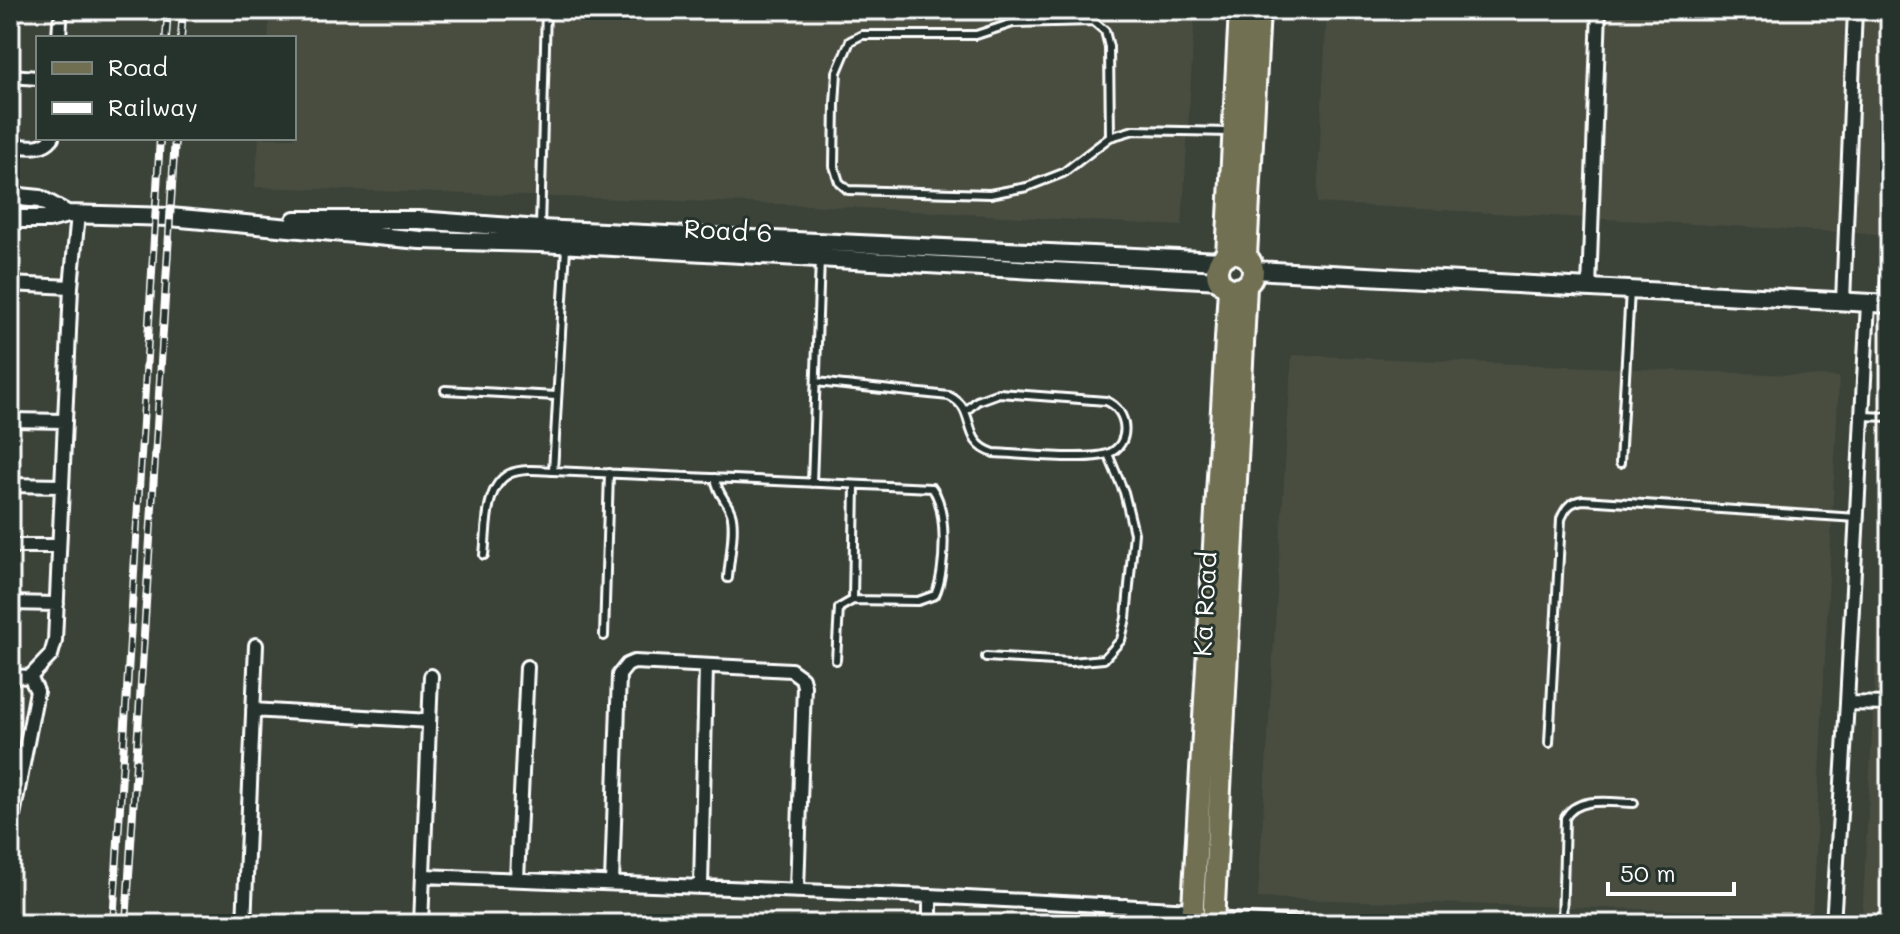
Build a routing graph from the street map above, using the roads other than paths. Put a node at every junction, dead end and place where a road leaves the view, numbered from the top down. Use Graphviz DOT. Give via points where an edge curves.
graph roads {
  1 [pos="546,10"];
  2 [pos="1240,10"];
  3 [pos="1259,10"];
  4 [pos="1599,10"];
  5 [pos="1855,10"];
  6 [pos="60,21"];
  7 [pos="59,36"];
  8 [pos="10,76"];
  9 [pos="36,78"];
  10 [pos="1233,133"];
  11 [pos="1110,137"];
  12 [pos="51,140"];
  13 [pos="10,145"];
  14 [pos="10,196"];
  15 [pos="72,214"];
  16 [pos="10,219"];
  17 [pos="1890,226"];
  18 [pos="540,236"];
  19 [pos="566,245"];
  20 [pos="820,250"];
  21 [pos="1235,271"];
  22 [pos="10,284"];
  23 [pos="71,287"];
  24 [pos="1589,289"];
  25 [pos="1630,291"];
  26 [pos="1843,301"];
  27 [pos="1880,303"];
  28 [pos="10,305"];
  29 [pos="816,382"];
  30 [pos="445,390"];
  31 [pos="557,396"];
  32 [pos="967,410"];
  33 [pos="1862,416"];
  34 [pos="1890,417"];
  35 [pos="10,420"];
  36 [pos="65,421"];
  37 [pos="1108,454"];
  38 [pos="1620,463"];
  39 [pos="553,471"];
  40 [pos="609,473"];
  41 [pos="715,478"];
  42 [pos="812,483"];
  43 [pos="10,485"];
  44 [pos="855,485"];
  45 [pos="61,486"];
  46 [pos="1857,518"];
  47 [pos="10,546"];
  48 [pos="58,546"];
  49 [pos="484,555"];
  50 [pos="728,578"];
  51 [pos="853,600"];
  52 [pos="10,603"];
  53 [pos="57,604"];
  54 [pos="604,636"];
  55 [pos="256,645"];
  56 [pos="986,657"];
  57 [pos="836,660"];
  58 [pos="706,666"];
  59 [pos="527,667"];
  60 [pos="10,676"];
  61 [pos="431,676"];
  62 [pos="30,677"];
  63 [pos="1847,703"];
  64 [pos="1890,704"];
  65 [pos="253,710"];
  66 [pos="429,721"];
  67 [pos="1549,743"];
  68 [pos="1634,803"];
  69 [pos="10,831"];
  70 [pos="423,876"];
  71 [pos="517,879"];
  72 [pos="612,883"];
  73 [pos="701,886"];
  74 [pos="797,890"];
  75 [pos="930,896"];
  76 [pos="1125,906"];
  77 [pos="1193,917"];
  78 [pos="1214,922"];
  79 [pos="244,924"];
  80 [pos="421,924"];
  81 [pos="930,924"];
  82 [pos="1124,924"];
  83 [pos="1299,924"];
  84 [pos="1562,924"];
  85 [pos="1833,924"];
  1 -- 18 [label="lane"];
  2 -- 10 [label="main road, Ka Road"];
  3 -- 21 [label="main road, Ka Road"];
  4 -- 24 [label="street"];
  5 -- 26 [label="street"];
  6 -- 7 [label="street"];
  8 -- 9 [label="street"];
  10 -- 11 [label="lane" via="1134,130"];
  10 -- 21 [label="main road, Ka Road"];
  11 -- 11 [label="lane" via="1063,173 1027,187 990,194 848,190 834,166 837,72 850,41 862,35 976,35 1013,23 1093,21 1105,31 1109,47"];
  12 -- 13 [label="street" via="40,147"];
  14 -- 15 [label="street, Road 6" via="40,199"];
  15 -- 16 [label="street, Road 6"];
  15 -- 18 [label="street, Road 6" via="233,221 420,240"];
  15 -- 23 [label="street"];
  17 -- 27 [label="lane"];
  18 -- 19 [label="street, Road 6"];
  18 -- 20 [label="street, Road 6"];
  19 -- 20 [label="street, Road 6"];
  19 -- 31 [label="lane"];
  20 -- 21 [label="street, Road 6"];
  20 -- 29 [label="lane"];
  21 -- 24 [label="street, Road 6"];
  21 -- 77 [label="main road, Ka Road"];
  21 -- 78 [label="main road, Ka Road"];
  22 -- 23 [label="street"];
  22 -- 28 [label="street"];
  23 -- 36 [label="street"];
  24 -- 25 [label="street, Road 6"];
  25 -- 26 [label="street, Road 6"];
  25 -- 38 [label="lane"];
  26 -- 27 [label="street, Road 6"];
  27 -- 33 [label="street"];
  29 -- 32 [label="lane" via="937,393 958,400"];
  29 -- 42 [label="lane"];
  30 -- 31 [label="lane"];
  31 -- 39 [label="lane"];
  32 -- 37 [label="lane" via="970,433 984,450"];
  32 -- 37 [label="lane" via="999,393 1106,401 1124,418 1123,440"];
  33 -- 34 [label="lane"];
  33 -- 46 [label="street"];
  35 -- 36 [label="street"];
  36 -- 45 [label="street"];
  37 -- 56 [label="lane" via="1134,533 1121,640 1104,659"];
  39 -- 40 [label="lane"];
  39 -- 49 [label="lane" via="511,473 499,481 490,504"];
  40 -- 41 [label="lane"];
  40 -- 54 [label="lane"];
  41 -- 42 [label="lane"];
  41 -- 50 [label="lane" via="733,520"];
  42 -- 44 [label="lane"];
  43 -- 45 [label="street"];
  44 -- 51 [label="lane"];
  44 -- 51 [label="lane" via="932,488 942,508 942,581 935,595 918,601"];
  45 -- 48 [label="street"];
  46 -- 63 [label="street"];
  46 -- 67 [label="lane" via="1572,502 1561,519"];
  47 -- 48 [label="street"];
  48 -- 53 [label="street"];
  51 -- 57 [label="lane" via="839,608"];
  52 -- 53 [label="street"];
  53 -- 62 [label="street" via="51,655"];
  55 -- 65 [label="street"];
  58 -- 72 [label="street" via="634,662 619,675"];
  58 -- 73 [label="street"];
  58 -- 74 [label="street" via="791,670 802,678"];
  59 -- 71 [label="street"];
  60 -- 62 [label="street"];
  61 -- 66 [label="street"];
  62 -- 69 [label="street" via="37,691"];
  63 -- 64 [label="street"];
  63 -- 85 [label="street"];
  65 -- 66 [label="street"];
  65 -- 79 [label="street"];
  66 -- 70 [label="street"];
  68 -- 84 [label="lane" via="1577,804 1569,810"];
  70 -- 71 [label="street"];
  70 -- 80 [label="street"];
  71 -- 72 [label="street"];
  72 -- 73 [label="street"];
  73 -- 74 [label="street"];
  74 -- 75 [label="street"];
  75 -- 76 [label="street"];
  75 -- 81 [label="street"];
  76 -- 77 [label="street"];
  76 -- 82 [label="street"];
  78 -- 83 [label="street"];
}
